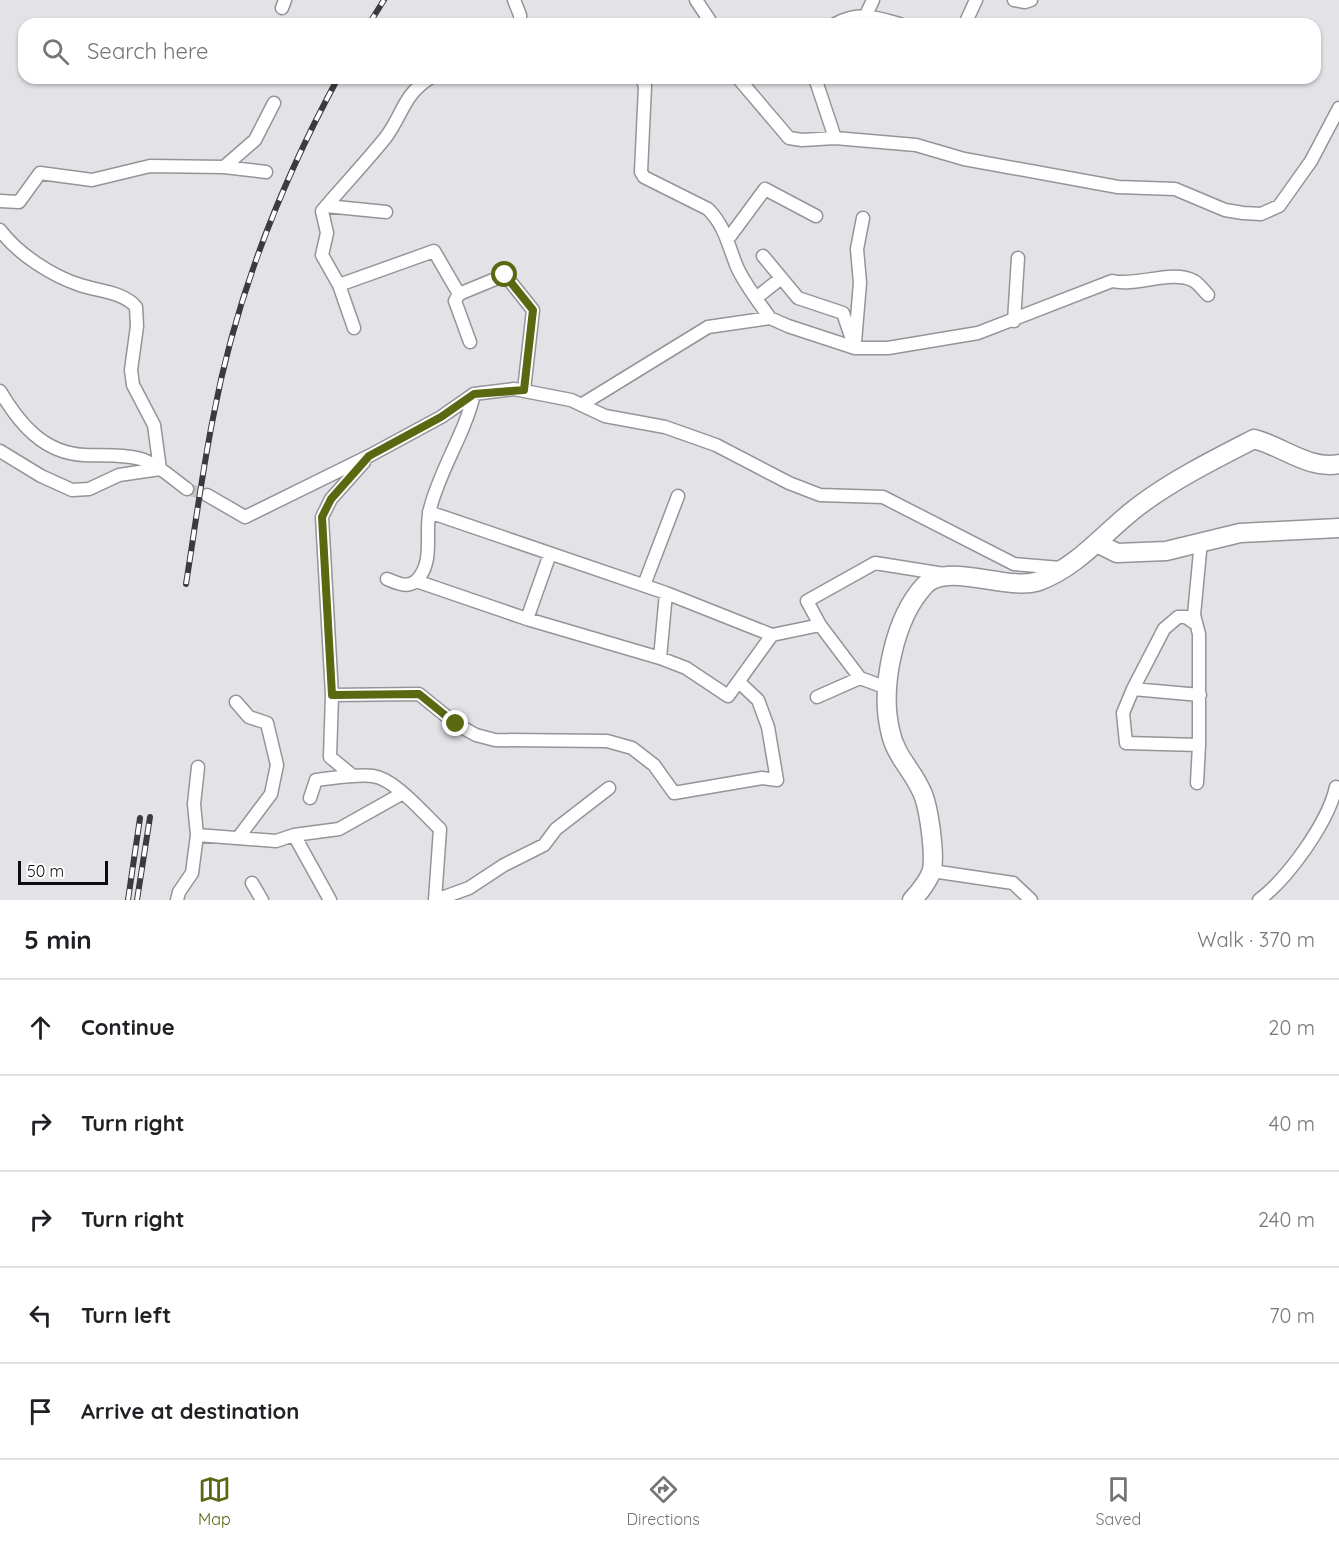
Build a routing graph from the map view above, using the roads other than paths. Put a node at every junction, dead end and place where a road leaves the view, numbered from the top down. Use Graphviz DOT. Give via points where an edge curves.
graph roads {
  1 [pos="514,0"];
  2 [pos="696,0"];
  3 [pos="873,0"];
  4 [pos="976,0"];
  5 [pos="1014,0"];
  6 [pos="1031,0"];
  7 [pos="866,15"];
  8 [pos="520,18"];
  9 [pos="708,18"];
  10 [pos="848,18"];
  11 [pos="877,18"];
  12 [pos="968,18"];
  13 [pos="421,84"];
  14 [pos="644,84"];
  15 [pos="743,84"];
  16 [pos="817,84"];
  17 [pos="273,102"];
  18 [pos="1339,108"];
  19 [pos="835,138"];
  20 [pos="224,167"];
  21 [pos="266,172"];
  22 [pos="0,201"];
  23 [pos="326,206"];
  24 [pos="386,212"];
  25 [pos="816,216"];
  26 [pos="863,218"];
  27 [pos="0,230"];
  28 [pos="728,239"];
  29 [pos="763,256"];
  30 [pos="1018,258"];
  31 [pos="780,279"];
  32 [pos="339,285"];
  33 [pos="459,294"];
  34 [pos="1208,295"];
  35 [pos="756,298"];
  36 [pos="770,318"];
  37 [pos="1014,321"];
  38 [pos="354,328"];
  39 [pos="470,342"];
  40 [pos="855,348"];
  41 [pos="524,390"];
  42 [pos="0,391"];
  43 [pos="474,394"];
  44 [pos="581,405"];
  45 [pos="0,451"];
  46 [pos="369,456"];
  47 [pos="1339,464"];
  48 [pos="160,469"];
  49 [pos="187,489"];
  50 [pos="207,495"];
  51 [pos="678,496"];
  52 [pos="429,512"];
  53 [pos="1339,528"];
  54 [pos="1201,541"];
  55 [pos="1097,543"];
  56 [pos="550,554"];
  57 [pos="1061,568"];
  58 [pos="951,575"];
  59 [pos="387,579"];
  60 [pos="416,581"];
  61 [pos="644,585"];
  62 [pos="666,593"];
  63 [pos="527,618"];
  64 [pos="1196,624"];
  65 [pos="820,625"];
  66 [pos="772,635"];
  67 [pos="660,658"];
  68 [pos="860,678"];
  69 [pos="740,683"];
  70 [pos="887,687"];
  71 [pos="1132,689"];
  72 [pos="332,695"];
  73 [pos="1200,695"];
  74 [pos="817,697"];
  75 [pos="236,702"];
  76 [pos="1200,745"];
  77 [pos="198,767"];
  78 [pos="353,776"];
  79 [pos="1197,783"];
  80 [pos="1336,787"];
  81 [pos="609,788"];
  82 [pos="403,793"];
  83 [pos="310,798"];
  84 [pos="197,835"];
  85 [pos="294,835"];
  86 [pos="238,838"];
  87 [pos="932,871"];
  88 [pos="252,883"];
  89 [pos="181,899"];
  90 [pos="262,900"];
  91 [pos="330,900"];
  92 [pos="436,900"];
  93 [pos="912,900"];
  94 [pos="1031,900"];
  95 [pos="1259,900"];
  1 -- 8 [label="street"];
  2 -- 9 [label="street"];
  3 -- 7 [label="street"];
  4 -- 12 [label="street"];
  5 -- 6 [label="street"];
  7 -- 10 [label="street"];
  7 -- 11 [label="street"];
  13 -- 23 [label="street" via="406,99 388,135"];
  14 -- 28 [label="street" via="641,168 644,177 708,208"];
  15 -- 19 [label="street" via="789,138"];
  16 -- 19 [label="street"];
  17 -- 20 [label="street" via="255,140"];
  18 -- 19 [label="street" via="1311,161 1279,206 1261,214 1225,210 1175,189 1118,187 964,159 916,145"];
  20 -- 21 [label="street"];
  20 -- 22 [label="street" via="150,166 92,180 40,172 19,202"];
  23 -- 24 [label="street"];
  23 -- 32 [label="street" via="322,211 327,233 322,255"];
  25 -- 28 [label="street" via="765,189"];
  26 -- 40 [label="street" via="857,249 860,283"];
  27 -- 48 [label="street" via="61,277 124,297 136,307 133,385 154,425"];
  28 -- 35 [label="street" via="737,267"];
  29 -- 31 [label="street"];
  30 -- 37 [label="street"];
  31 -- 35 [label="street"];
  31 -- 40 [label="street" via="798,298 843,313"];
  32 -- 33 [label="street" via="434,251"];
  32 -- 38 [label="street"];
  33 -- 39 [label="street" via="455,301"];
  33 -- 41 [label="street" via="505,275 533,310"];
  34 -- 37 [label="street" via="1193,280 1112,280"];
  35 -- 36 [label="street"];
  36 -- 40 [label="street"];
  36 -- 44 [label="street" via="708,327"];
  37 -- 40 [label="street" via="978,333 888,348"];
  41 -- 43 [label="street"];
  41 -- 44 [label="street"];
  42 -- 48 [label="street" via="27,430 45,442 82,455 145,460"];
  43 -- 46 [label="street" via="441,417"];
  43 -- 52 [label="street"];
  44 -- 57 [label="street" via="605,416 665,427 716,446 820,495 883,497 1014,564"];
  45 -- 48 [label="street" via="72,490 89,489 119,475"];
  46 -- 50 [label="street" via="245,517"];
  46 -- 72 [label="street" via="331,499 322,517"];
  47 -- 55 [label="street" via="1328,466 1302,459 1254,439 1141,504"];
  48 -- 49 [label="street"];
  51 -- 61 [label="street"];
  52 -- 56 [label="street"];
  52 -- 60 [label="street" via="426,565"];
  53 -- 54 [label="street" via="1240,533"];
  54 -- 55 [label="street" via="1166,551 1117,553"];
  54 -- 64 [label="street"];
  55 -- 57 [label="street"];
  56 -- 61 [label="street"];
  56 -- 63 [label="street"];
  57 -- 58 [label="street" via="1039,581 1010,583"];
  58 -- 65 [label="street" via="875,563 807,601"];
  58 -- 70 [label="street" via="927,582 912,600 892,655"];
  59 -- 60 [label="street" via="404,585"];
  60 -- 63 [label="street"];
  61 -- 62 [label="street"];
  62 -- 66 [label="street"];
  62 -- 67 [label="street"];
  63 -- 67 [label="street"];
  64 -- 71 [label="street" via="1178,617 1164,629"];
  64 -- 73 [label="street"];
  65 -- 66 [label="street"];
  65 -- 68 [label="street"];
  66 -- 69 [label="street"];
  67 -- 69 [label="street" via="686,668 728,696"];
  68 -- 70 [label="street"];
  68 -- 74 [label="street"];
  69 -- 72 [label="street" via="759,700 777,780 762,778 674,793 654,765 632,748 607,741 495,740 456,724 419,694"];
  70 -- 87 [label="street" via="890,730 900,759 921,789 929,811"];
  71 -- 73 [label="street"];
  71 -- 76 [label="street" via="1123,713 1126,744"];
  72 -- 78 [label="street" via="330,757"];
  73 -- 76 [label="street"];
  75 -- 86 [label="street" via="249,717 267,723 277,765 271,794"];
  76 -- 79 [label="street"];
  77 -- 84 [label="street" via="194,804"];
  78 -- 82 [label="street" via="376,777"];
  78 -- 83 [label="street" via="316,780"];
  80 -- 95 [label="street" via="1318,826 1284,876"];
  81 -- 92 [label="street" via="556,829 544,845 470,888"];
  82 -- 85 [label="street" via="339,829"];
  82 -- 92 [label="street" via="440,829"];
  84 -- 86 [label="street"];
  84 -- 89 [label="street" via="192,873"];
  85 -- 86 [label="street" via="276,841"];
  85 -- 91 [label="street"];
  87 -- 93 [label="street"];
  87 -- 94 [label="street" via="1013,883"];
  88 -- 90 [label="street"];
}
